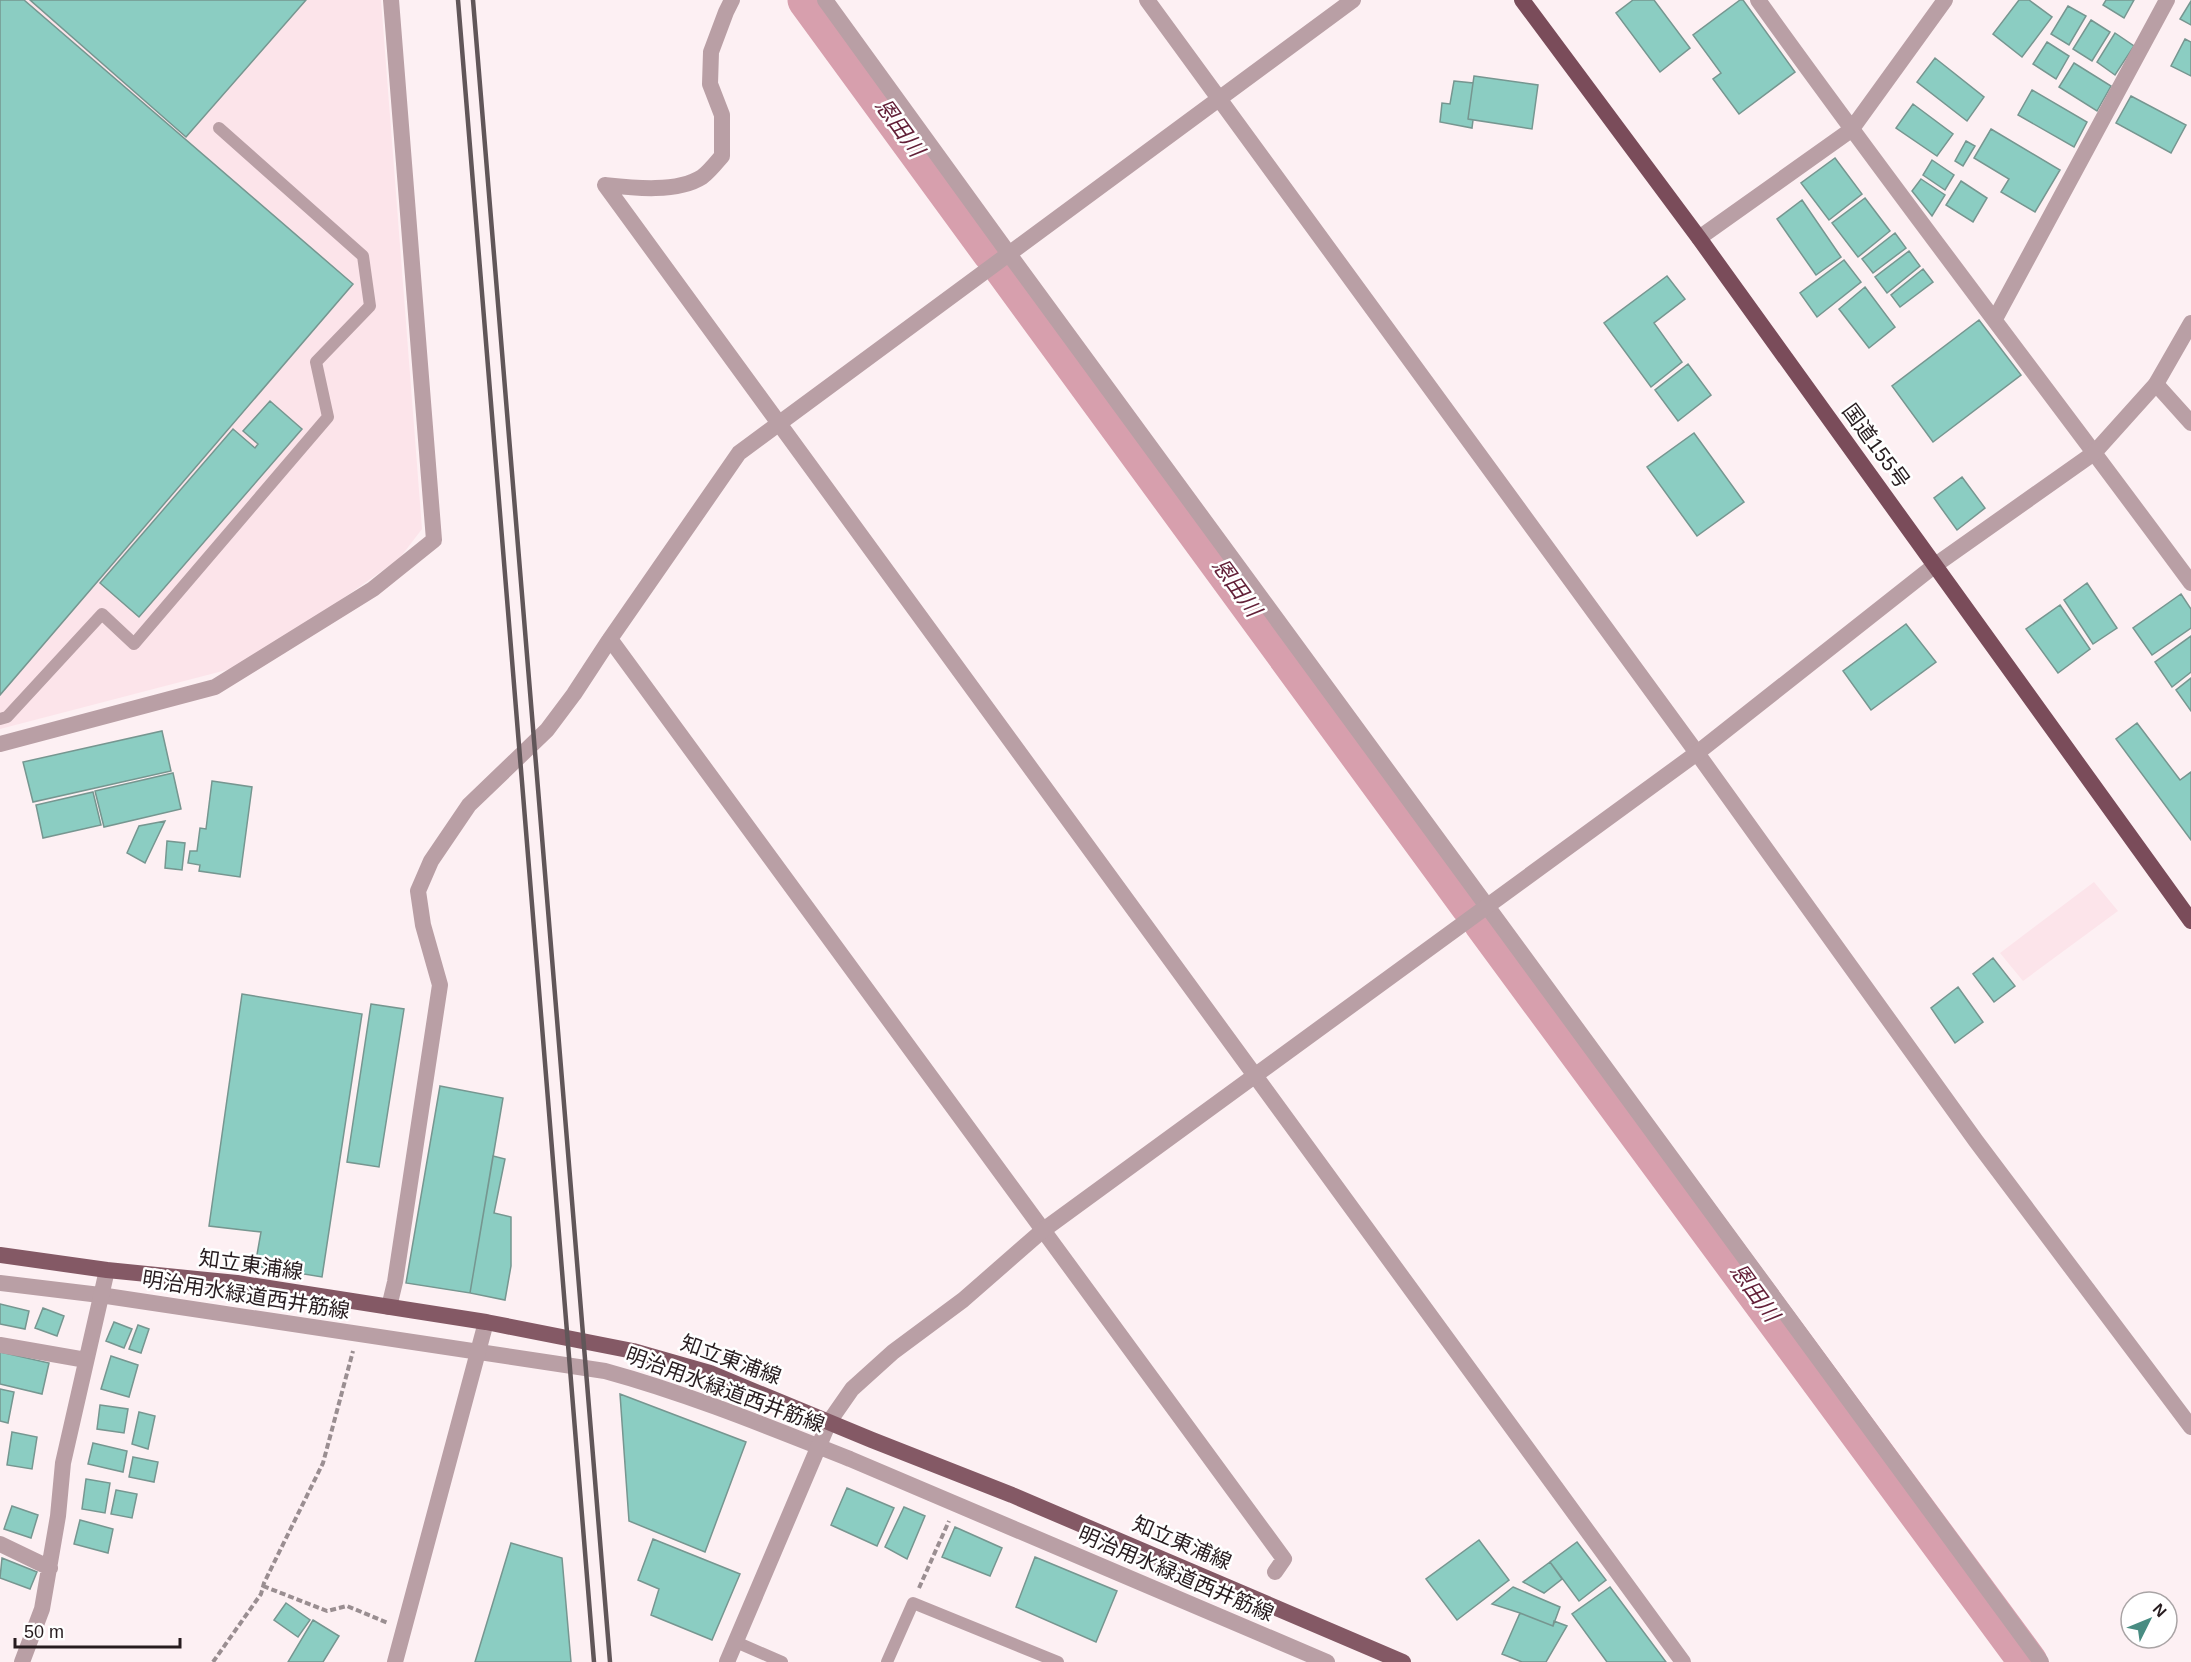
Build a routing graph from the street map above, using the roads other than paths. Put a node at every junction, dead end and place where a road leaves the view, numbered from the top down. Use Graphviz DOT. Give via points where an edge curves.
graph roads {
  1 [pos="391,0"];
  2 [pos="732,0"];
  3 [pos="825,0"];
  4 [pos="1147,0"];
  5 [pos="1353,0"];
  6 [pos="1522,0"];
  7 [pos="1758,0"];
  8 [pos="1946,0"];
  9 [pos="2167,0"];
  10 [pos="1218,99"];
  11 [pos="219,128"];
  12 [pos="1851,130"];
  13 [pos="1699,238"];
  14 [pos="1009,254"];
  15 [pos="1995,319"];
  16 [pos="2191,324"];
  17 [pos="2156,384"];
  18 [pos="780,423"];
  19 [pos="2191,423"];
  20 [pos="2094,453"];
  21 [pos="1934,566"];
  22 [pos="2191,583"];
  23 [pos="610,639"];
  24 [pos="0,719"];
  25 [pos="0,744"];
  26 [pos="1697,753"];
  27 [pos="1487,907"];
  28 [pos="2191,921"];
  29 [pos="1257,1075"];
  30 [pos="1042,1231"];
  31 [pos="0,1255"];
  32 [pos="107,1270"];
  33 [pos="0,1283"];
  34 [pos="100,1295"];
  35 [pos="389,1308"];
  36 [pos="486,1322"];
  37 [pos="0,1345"];
  38 [pos="478,1353"];
  39 [pos="86,1360"];
  40 [pos="829,1422"];
  41 [pos="2191,1427"];
  42 [pos="820,1447"];
  43 [pos="0,1544"];
  44 [pos="50,1568"];
  45 [pos="1275,1572"];
  46 [pos="736,1642"];
  47 [pos="22,1662"];
  48 [pos="395,1662"];
  49 [pos="727,1662"];
  50 [pos="782,1662"];
  51 [pos="887,1662"];
  52 [pos="1058,1662"];
  53 [pos="1327,1662"];
  54 [pos="1403,1662"];
  55 [pos="1683,1662"];
  56 [pos="2041,1662"];
  1 -- 25 [label="street" via="434,540 373,590 215,687"];
  2 -- 18 [label="street" via="711,52 710,84 722,115 722,156 703,177 681,185 641,189 605,185"];
  3 -- 14 [label="street"];
  4 -- 10 [label="street"];
  5 -- 10 [label="street"];
  6 -- 13 [label="highway, 国道155号"];
  7 -- 12 [label="street"];
  8 -- 12 [label="street"];
  9 -- 15 [label="street"];
  10 -- 14 [label="street"];
  10 -- 26 [label="street"];
  11 -- 24 [label="lane" via="363,256 370,306 316,362 328,417 134,644 102,614 7,717"];
  12 -- 13 [label="street"];
  12 -- 15 [label="street"];
  13 -- 21 [label="highway, 国道155号"];
  14 -- 18 [label="street"];
  14 -- 27 [label="street"];
  15 -- 20 [label="street"];
  16 -- 17 [label="street"];
  17 -- 19 [label="street"];
  17 -- 20 [label="street"];
  18 -- 23 [label="street" via="740,453"];
  18 -- 29 [label="street"];
  20 -- 21 [label="street"];
  20 -- 22 [label="street"];
  21 -- 26 [label="street"];
  21 -- 28 [label="highway, 国道155号"];
  23 -- 30 [label="street"];
  23 -- 35 [label="street" via="547,730 469,805 431,861 418,891 440,985"];
  26 -- 27 [label="street"];
  26 -- 41 [label="street" via="1976,1141"];
  27 -- 29 [label="street"];
  27 -- 56 [label="street"];
  29 -- 30 [label="street"];
  29 -- 55 [label="street"];
  30 -- 40 [label="street" via="963,1300 893,1352 852,1389"];
  30 -- 45 [label="street" via="1284,1559"];
  31 -- 32 [label="main road, 知立東浦線"];
  32 -- 34 [label="street"];
  32 -- 35 [label="main road, 知立東浦線" via="237,1283"];
  33 -- 34 [label="street, 明治用水緑道西井筋線"];
  34 -- 38 [label="street, 明治用水緑道西井筋線"];
  34 -- 39 [label="street"];
  35 -- 36 [label="main road, 知立東浦線"];
  36 -- 38 [label="street"];
  36 -- 40 [label="main road, 知立東浦線" via="633,1351 710,1373"];
  37 -- 39 [label="street"];
  38 -- 42 [label="street, 明治用水緑道西井筋線" via="605,1371"];
  38 -- 48 [label="street"];
  39 -- 44 [label="street" via="63,1463"];
  40 -- 42 [label="street"];
  40 -- 54 [label="main road, 知立東浦線" via="1012,1494"];
  42 -- 46 [label="street"];
  42 -- 53 [label="street, 明治用水緑道西井筋線"];
  43 -- 44 [label="street"];
  44 -- 47 [label="street" via="42,1609"];
  46 -- 49 [label="street"];
  46 -- 50 [label="lane"];
  51 -- 52 [label="lane" via="913,1603"];
}
